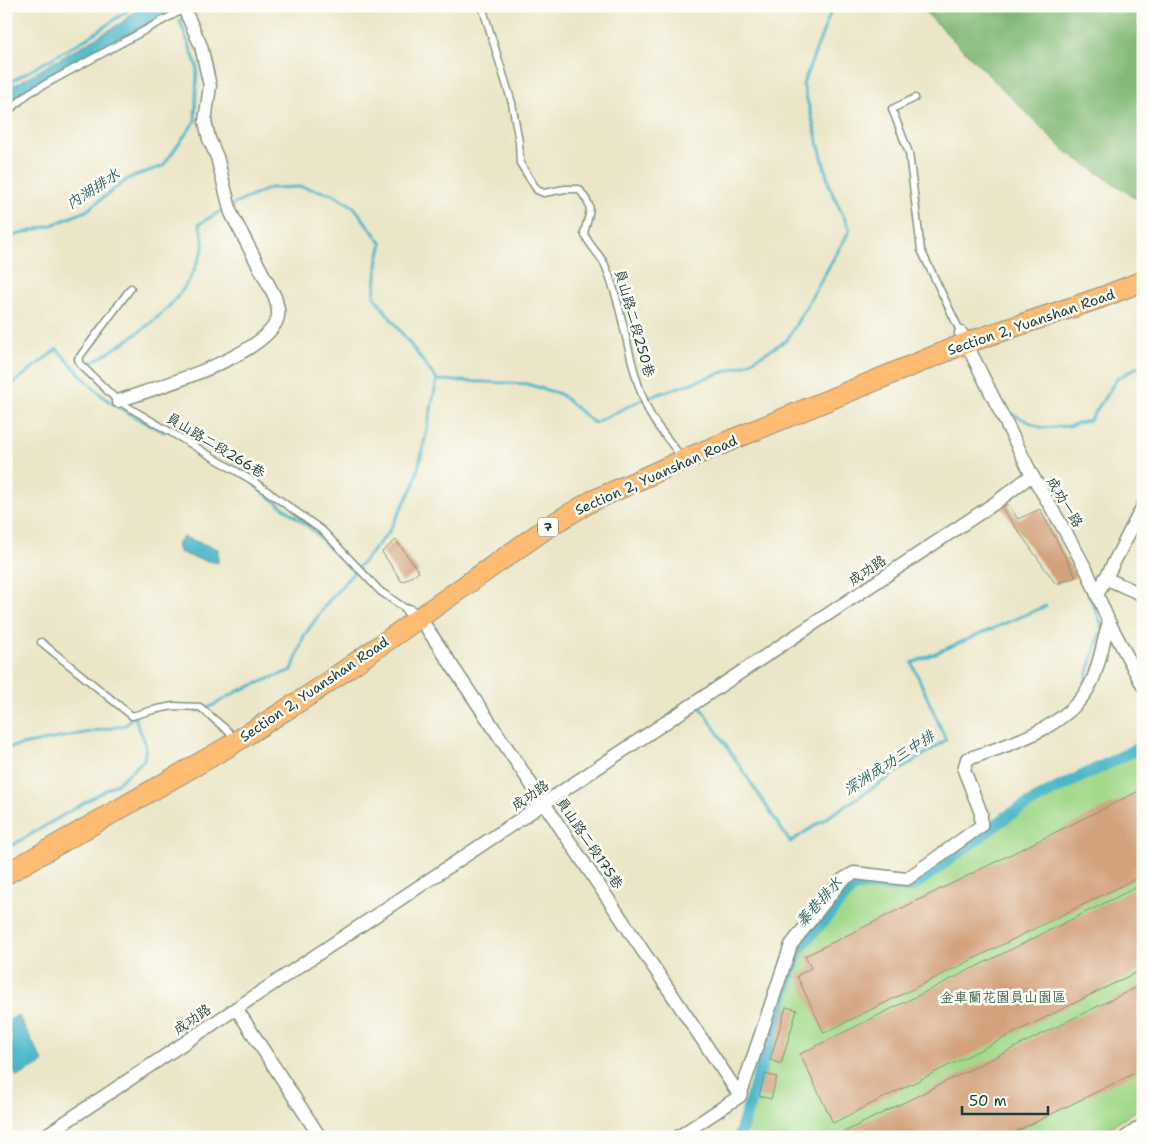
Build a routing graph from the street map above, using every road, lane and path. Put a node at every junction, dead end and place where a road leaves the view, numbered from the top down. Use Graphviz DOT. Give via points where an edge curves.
graph roads {
  1 [pos="482,6"];
  2 [pos="185,11"];
  3 [pos="915,98"];
  4 [pos="6,112"];
  5 [pos="1143,269"];
  6 [pos="1143,281"];
  7 [pos="131,288"];
  8 [pos="963,338"];
  9 [pos="118,401"];
  10 [pos="680,456"];
  11 [pos="1032,476"];
  12 [pos="1143,506"];
  13 [pos="1105,578"];
  14 [pos="1097,595"];
  15 [pos="1143,595"];
  16 [pos="415,615"];
  17 [pos="1109,622"];
  18 [pos="41,642"];
  19 [pos="1143,686"];
  20 [pos="232,737"];
  21 [pos="545,803"];
  22 [pos="6,861"];
  23 [pos="6,874"];
  24 [pos="236,1008"];
  25 [pos="740,1096"];
  26 [pos="1143,1125"];
  27 [pos="43,1137"];
  28 [pos="320,1137"];
  29 [pos="678,1137"];
  30 [pos="1126,1137"];
  1 -- 10 [label="lane, 員山路二段250巷" via="512,103 520,163 537,190 544,193 579,189 589,202 591,211 584,234 604,263 617,298 624,334 650,414"];
  2 -- 4 [label="lane" via="29,93"];
  2 -- 9 [label="street" via="201,46 210,86 205,121 209,139 233,218 275,298 278,319 269,333 241,353 206,370"];
  3 -- 8 [label="lane" via="892,109 909,153 921,250"];
  5 -- 8 [label="main road, Section 2, Yuanshan Road / 7"];
  6 -- 8 [label="main road, Section 2, Yuanshan Road / 7" via="1100,298"];
  7 -- 9 [label="lane, 員山路二段266巷" via="78,359"];
  8 -- 10 [label="main road, Section 2, Yuanshan Road / 7"];
  8 -- 11 [label="street, 成功一路"];
  9 -- 16 [label="lane, 員山路二段266巷" via="253,481 323,531 380,591"];
  10 -- 16 [label="main road, Section 2, Yuanshan Road / 7" via="551,525"];
  11 -- 14 [label="street, 成功一路" via="1070,539"];
  11 -- 21 [label="street, 成功路"];
  12 -- 13 [label="street"];
  13 -- 14 [label="street"];
  13 -- 15 [label="street"];
  14 -- 17 [label="street, 成功一路"];
  16 -- 20 [label="main road, Section 2, Yuanshan Road / 7" via="314,692"];
  16 -- 21 [label="street, 員山路二段175巷"];
  17 -- 19 [label="street, 成功一路"];
  17 -- 25 [label="street" via="1091,682 1074,707 1042,730 967,759 964,770 981,813 981,826 907,879 854,873 842,880 791,945"];
  18 -- 20 [label="lane" via="132,716 173,706 200,707"];
  20 -- 22 [label="main road, Section 2, Yuanshan Road / 7"];
  20 -- 23 [label="main road, Section 2, Yuanshan Road / 7"];
  21 -- 24 [label="street, 成功路"];
  21 -- 25 [label="street, 員山路二段175巷"];
  24 -- 27 [label="street, 成功路"];
  24 -- 28 [label="street"];
  25 -- 29 [label="street"];
  26 -- 30 [label="street"];
}
